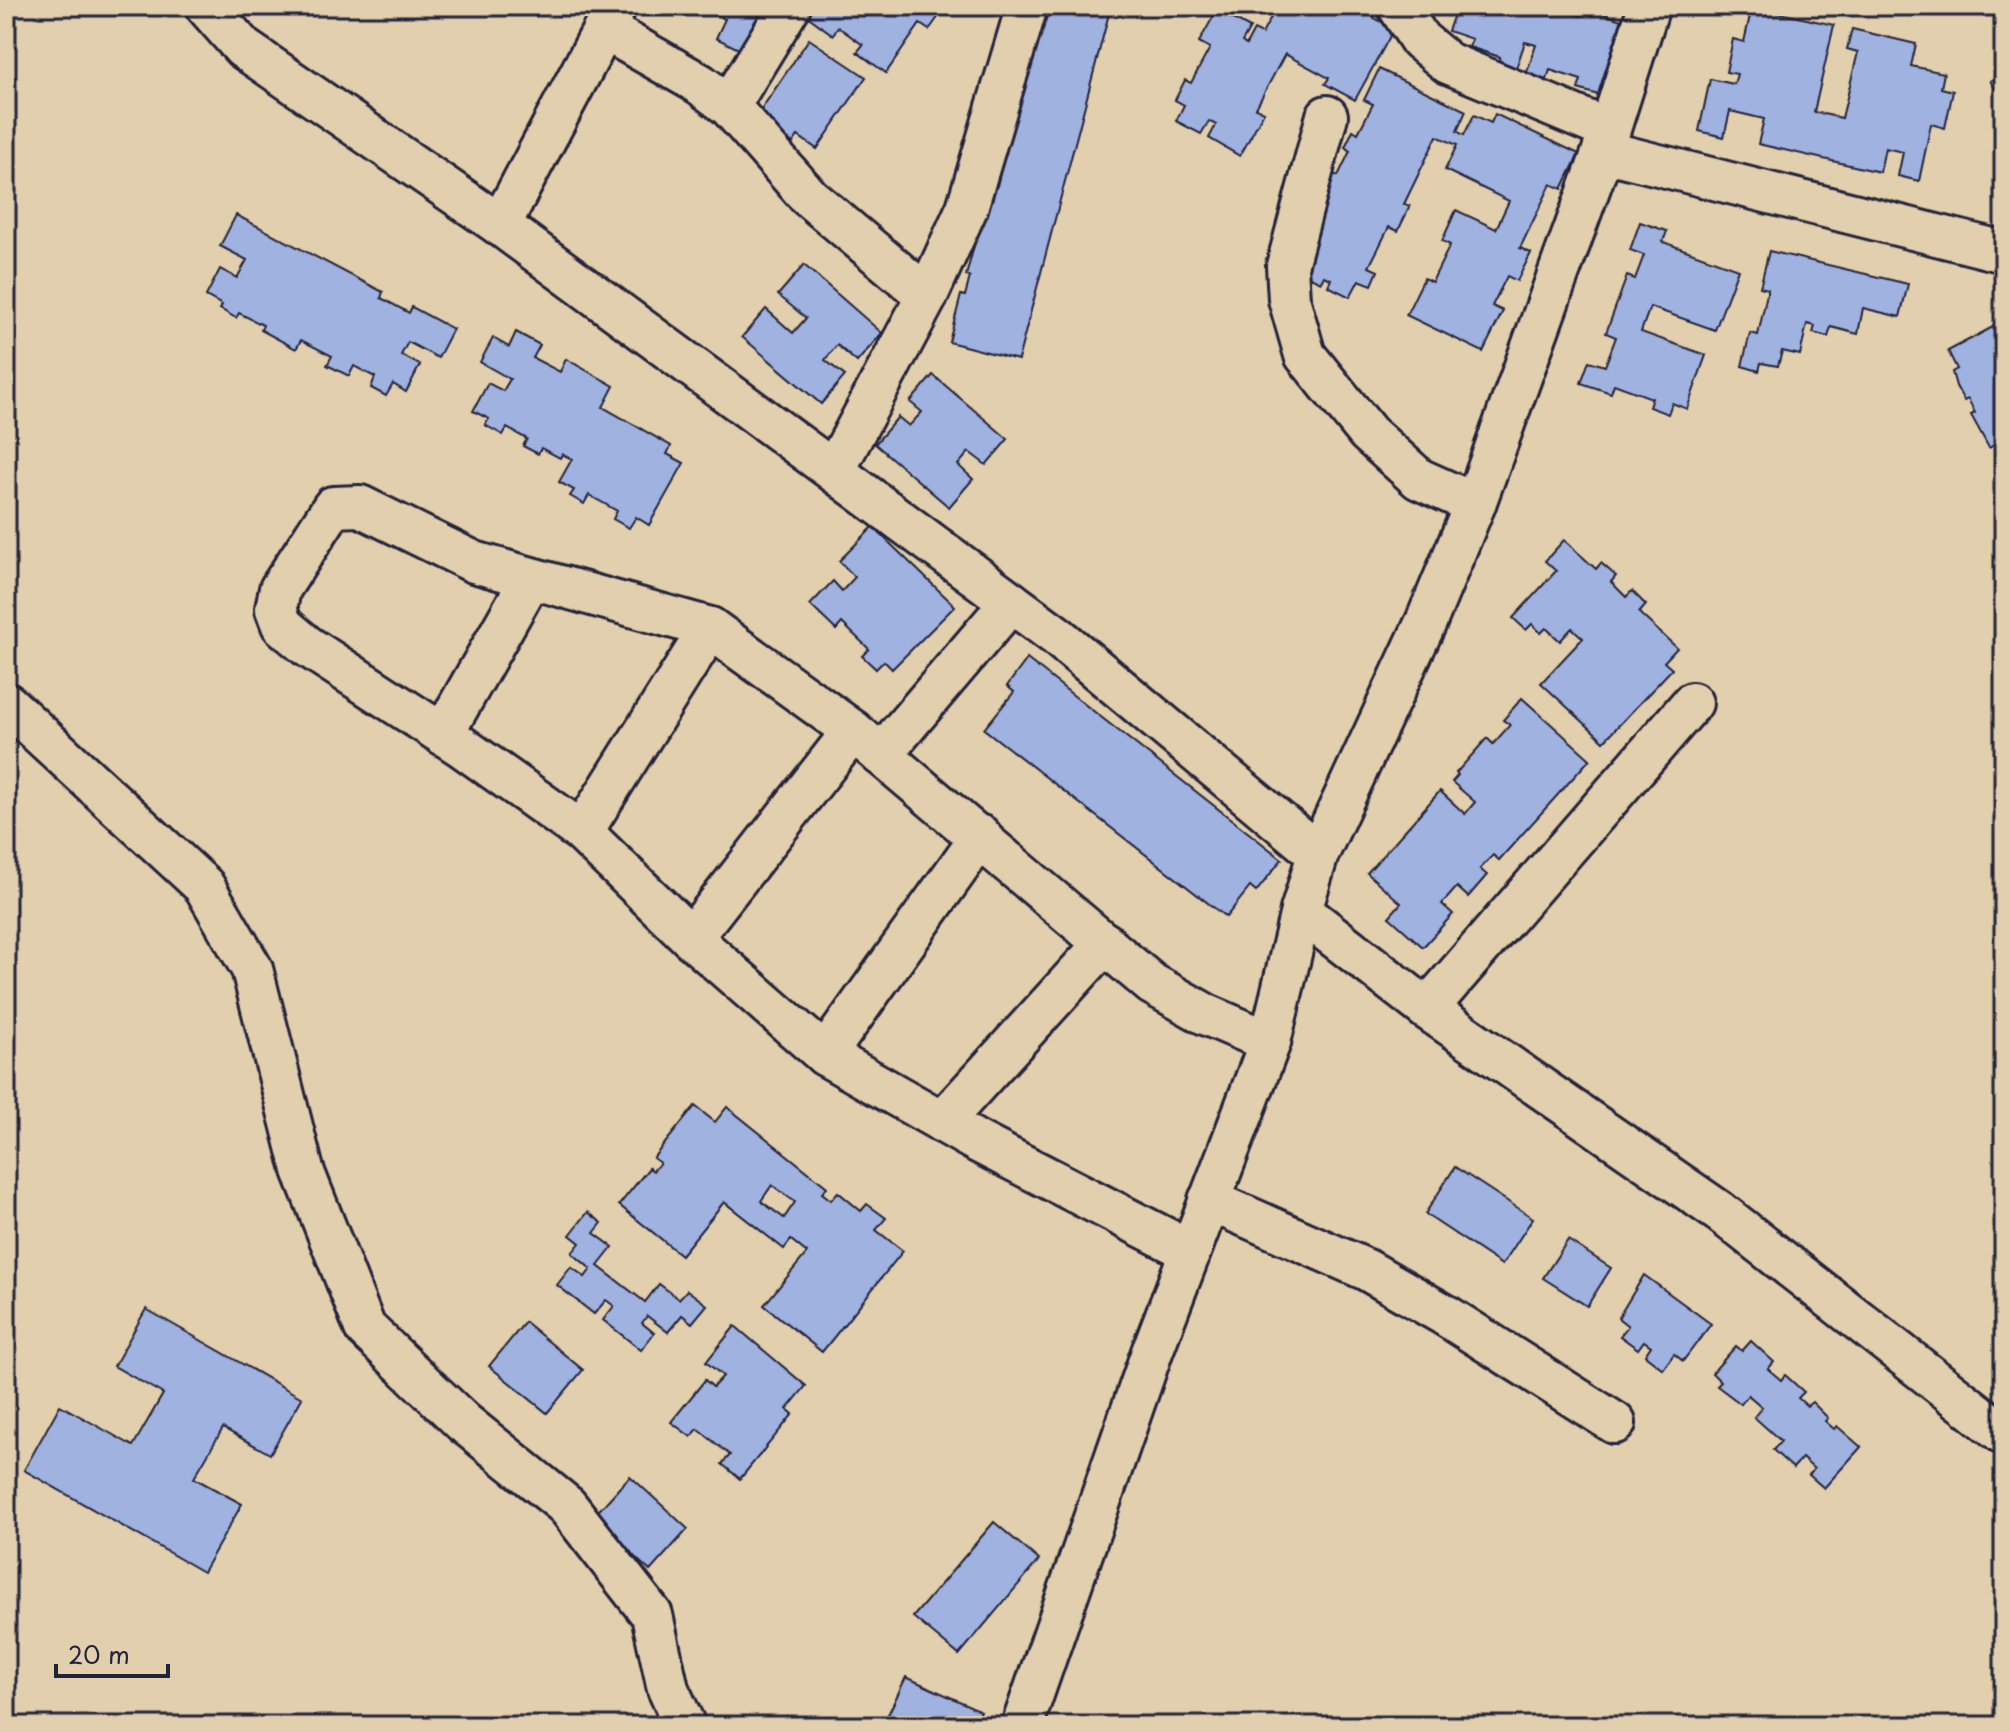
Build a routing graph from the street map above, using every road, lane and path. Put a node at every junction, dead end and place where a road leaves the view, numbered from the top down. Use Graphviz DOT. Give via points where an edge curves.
graph roads {
  1 [pos="206,6"];
  2 [pos="790,6"];
  3 [pos="1027,6"];
  4 [pos="1398,6"];
  5 [pos="1649,6"];
  6 [pos="610,18"];
  7 [pos="729,106"];
  8 [pos="1327,116"];
  9 [pos="1606,140"];
  10 [pos="500,225"];
  11 [pos="2004,252"];
  12 [pos="927,296"];
  13 [pos="834,471"];
  14 [pos="1475,504"];
  15 [pos="530,580"];
  16 [pos="1011,602"];
  17 [pos="710,628"];
  18 [pos="6,703"];
  19 [pos="1692,703"];
  20 [pos="443,734"];
  21 [pos="867,743"];
  22 [pos="582,832"];
  23 [pos="981,836"];
  24 [pos="1318,854"];
  25 [pos="1301,911"];
  26 [pos="691,938"];
  27 [pos="1105,943"];
  28 [pos="1427,1009"];
  29 [pos="1270,1042"];
  30 [pos="825,1055"];
  31 [pos="942,1122"];
  32 [pos="1209,1200"];
  33 [pos="1190,1251"];
  34 [pos="1615,1423"];
  35 [pos="2004,1434"];
  36 [pos="685,1726"];
  37 [pos="1022,1726"];
  1 -- 10 [label="street" via="243,48"];
  2 -- 7 [label="street"];
  3 -- 12 [label="street" via="967,208"];
  4 -- 9 [label="street" via="1420,40 1448,63"];
  5 -- 9 [label="street"];
  6 -- 7 [label="street"];
  6 -- 10 [label="street"];
  7 -- 12 [label="street" via="809,197"];
  8 -- 14 [label="street" via="1287,266 1289,299 1305,355 1368,433 1419,479"];
  9 -- 11 [label="street"];
  9 -- 14 [label="street"];
  10 -- 13 [label="street"];
  12 -- 13 [label="street"];
  13 -- 16 [label="street"];
  14 -- 24 [label="street"];
  15 -- 17 [label="street"];
  15 -- 20 [label="street"];
  15 -- 20 [label="street" via="474,562 360,506 333,507 287,577 276,609 282,625"];
  16 -- 21 [label="street"];
  16 -- 24 [label="street"];
  17 -- 21 [label="street"];
  17 -- 22 [label="street"];
  18 -- 36 [label="street" via="204,886 252,969 303,1170 365,1328 463,1422 567,1506 652,1615 668,1689"];
  19 -- 28 [label="street"];
  20 -- 22 [label="street"];
  21 -- 23 [label="street"];
  21 -- 26 [label="street"];
  22 -- 26 [label="street"];
  23 -- 27 [label="street"];
  23 -- 30 [label="street"];
  24 -- 25 [label="street"];
  25 -- 28 [label="street"];
  25 -- 29 [label="street"];
  26 -- 30 [label="street"];
  27 -- 29 [label="street" via="1152,984"];
  27 -- 31 [label="street"];
  28 -- 35 [label="street" via="1720,1212"];
  29 -- 32 [label="street"];
  30 -- 31 [label="street"];
  31 -- 33 [label="street"];
  32 -- 33 [label="street"];
  32 -- 34 [label="street" via="1367,1270"];
  33 -- 37 [label="street"];
}
